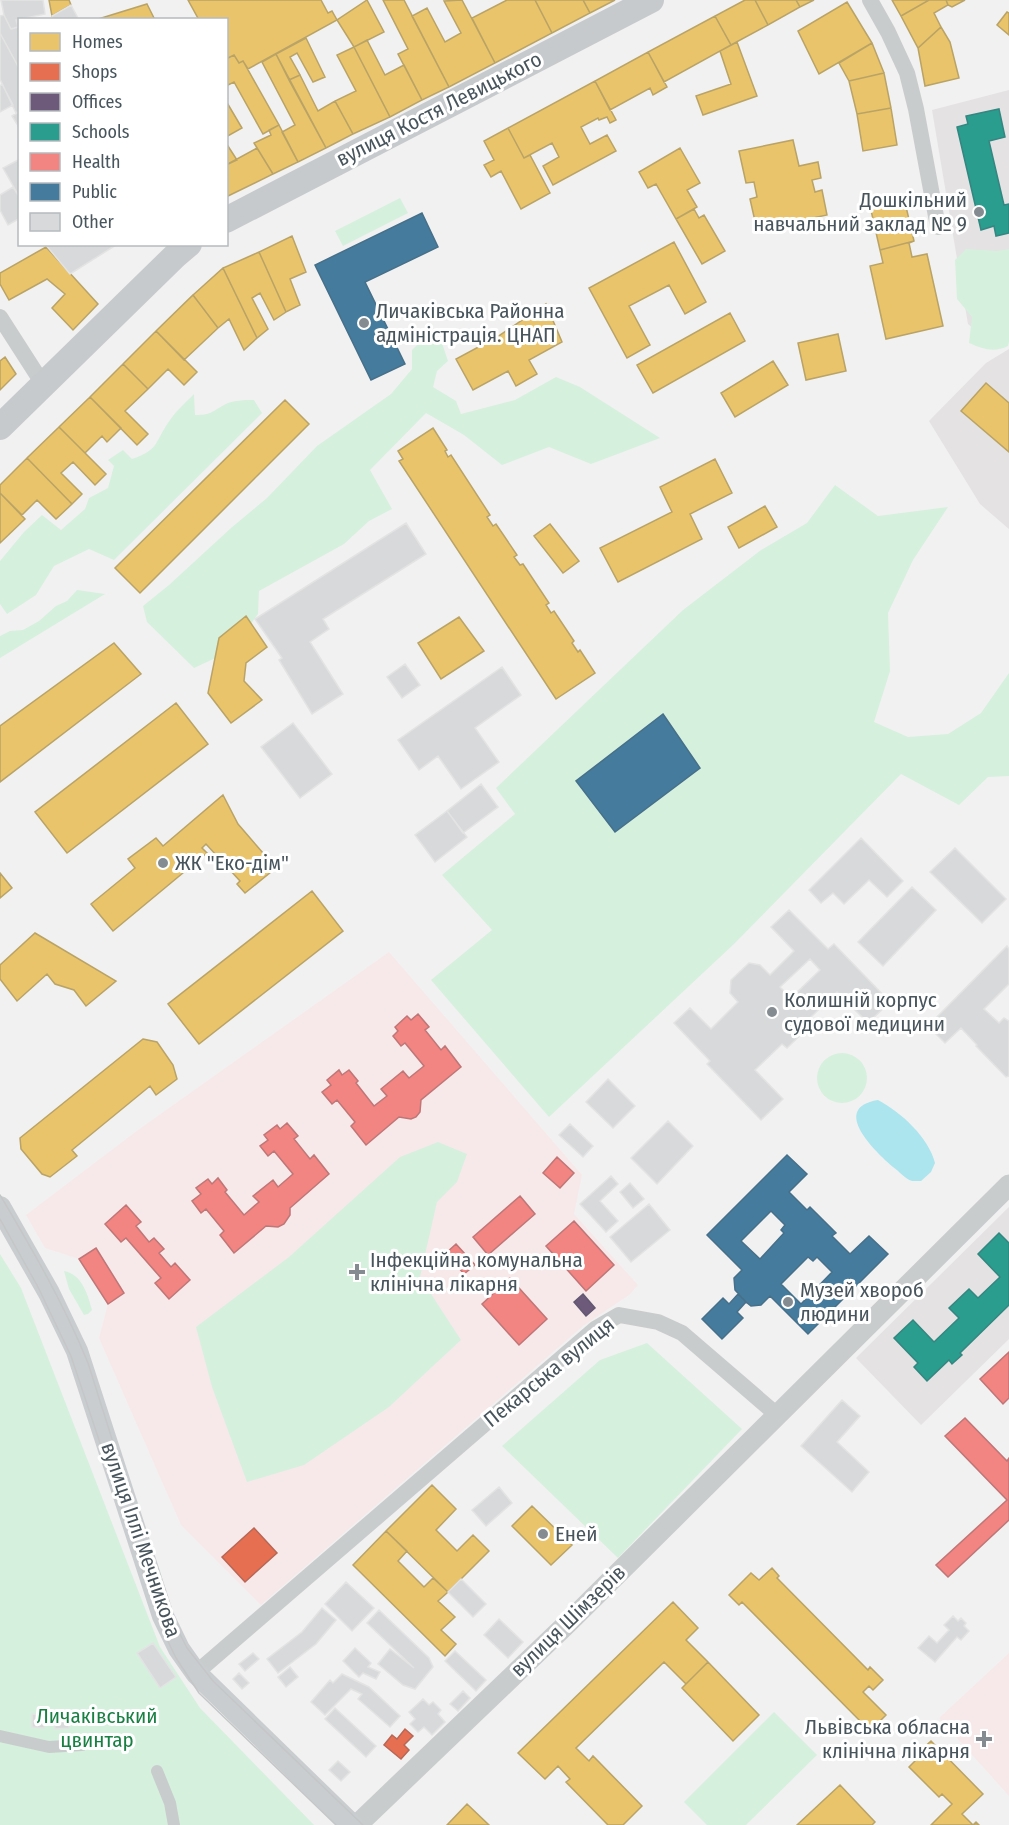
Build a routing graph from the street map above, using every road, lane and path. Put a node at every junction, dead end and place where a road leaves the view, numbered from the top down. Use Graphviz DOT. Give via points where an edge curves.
graph roads {
  1 [pos="651,0"];
  2 [pos="870,0"];
  3 [pos="228,219"];
  4 [pos="938,227"];
  5 [pos="187,246"];
  6 [pos="0,317"];
  7 [pos="43,384"];
  8 [pos="0,427"];
  9 [pos="1009,1185"];
  10 [pos="0,1207"];
  11 [pos="776,1414"];
  12 [pos="196,1673"];
  13 [pos="0,1737"];
  14 [pos="82,1745"];
  15 [pos="157,1771"];
  16 [pos="174,1825"];
  17 [pos="352,1825"];
  18 [pos="357,1825"];
  1 -- 3 [label="main road, вулиця Костя Левицького"];
  2 -- 4 [label="street" via="907,73"];
  5 -- 7 [label="main road"];
  6 -- 7 [label="street"];
  7 -- 8 [label="main road"];
  9 -- 11 [label="street"];
  10 -- 12 [label="main road, вулиця Іллі Мечникова" via="50,1293 76,1351 164,1616 179,1649"];
  11 -- 12 [label="street, Пекарська вулиця" via="682,1333 658,1322 619,1315 595,1329"];
  11 -- 18 [label="street, вулиця Шімзерів" via="570,1621"];
  12 -- 17 [label="main road, вулиця Іллі Мечникова"];
  13 -- 14 [label="street" via="49,1747"];
  15 -- 16 [label="street"];
}
